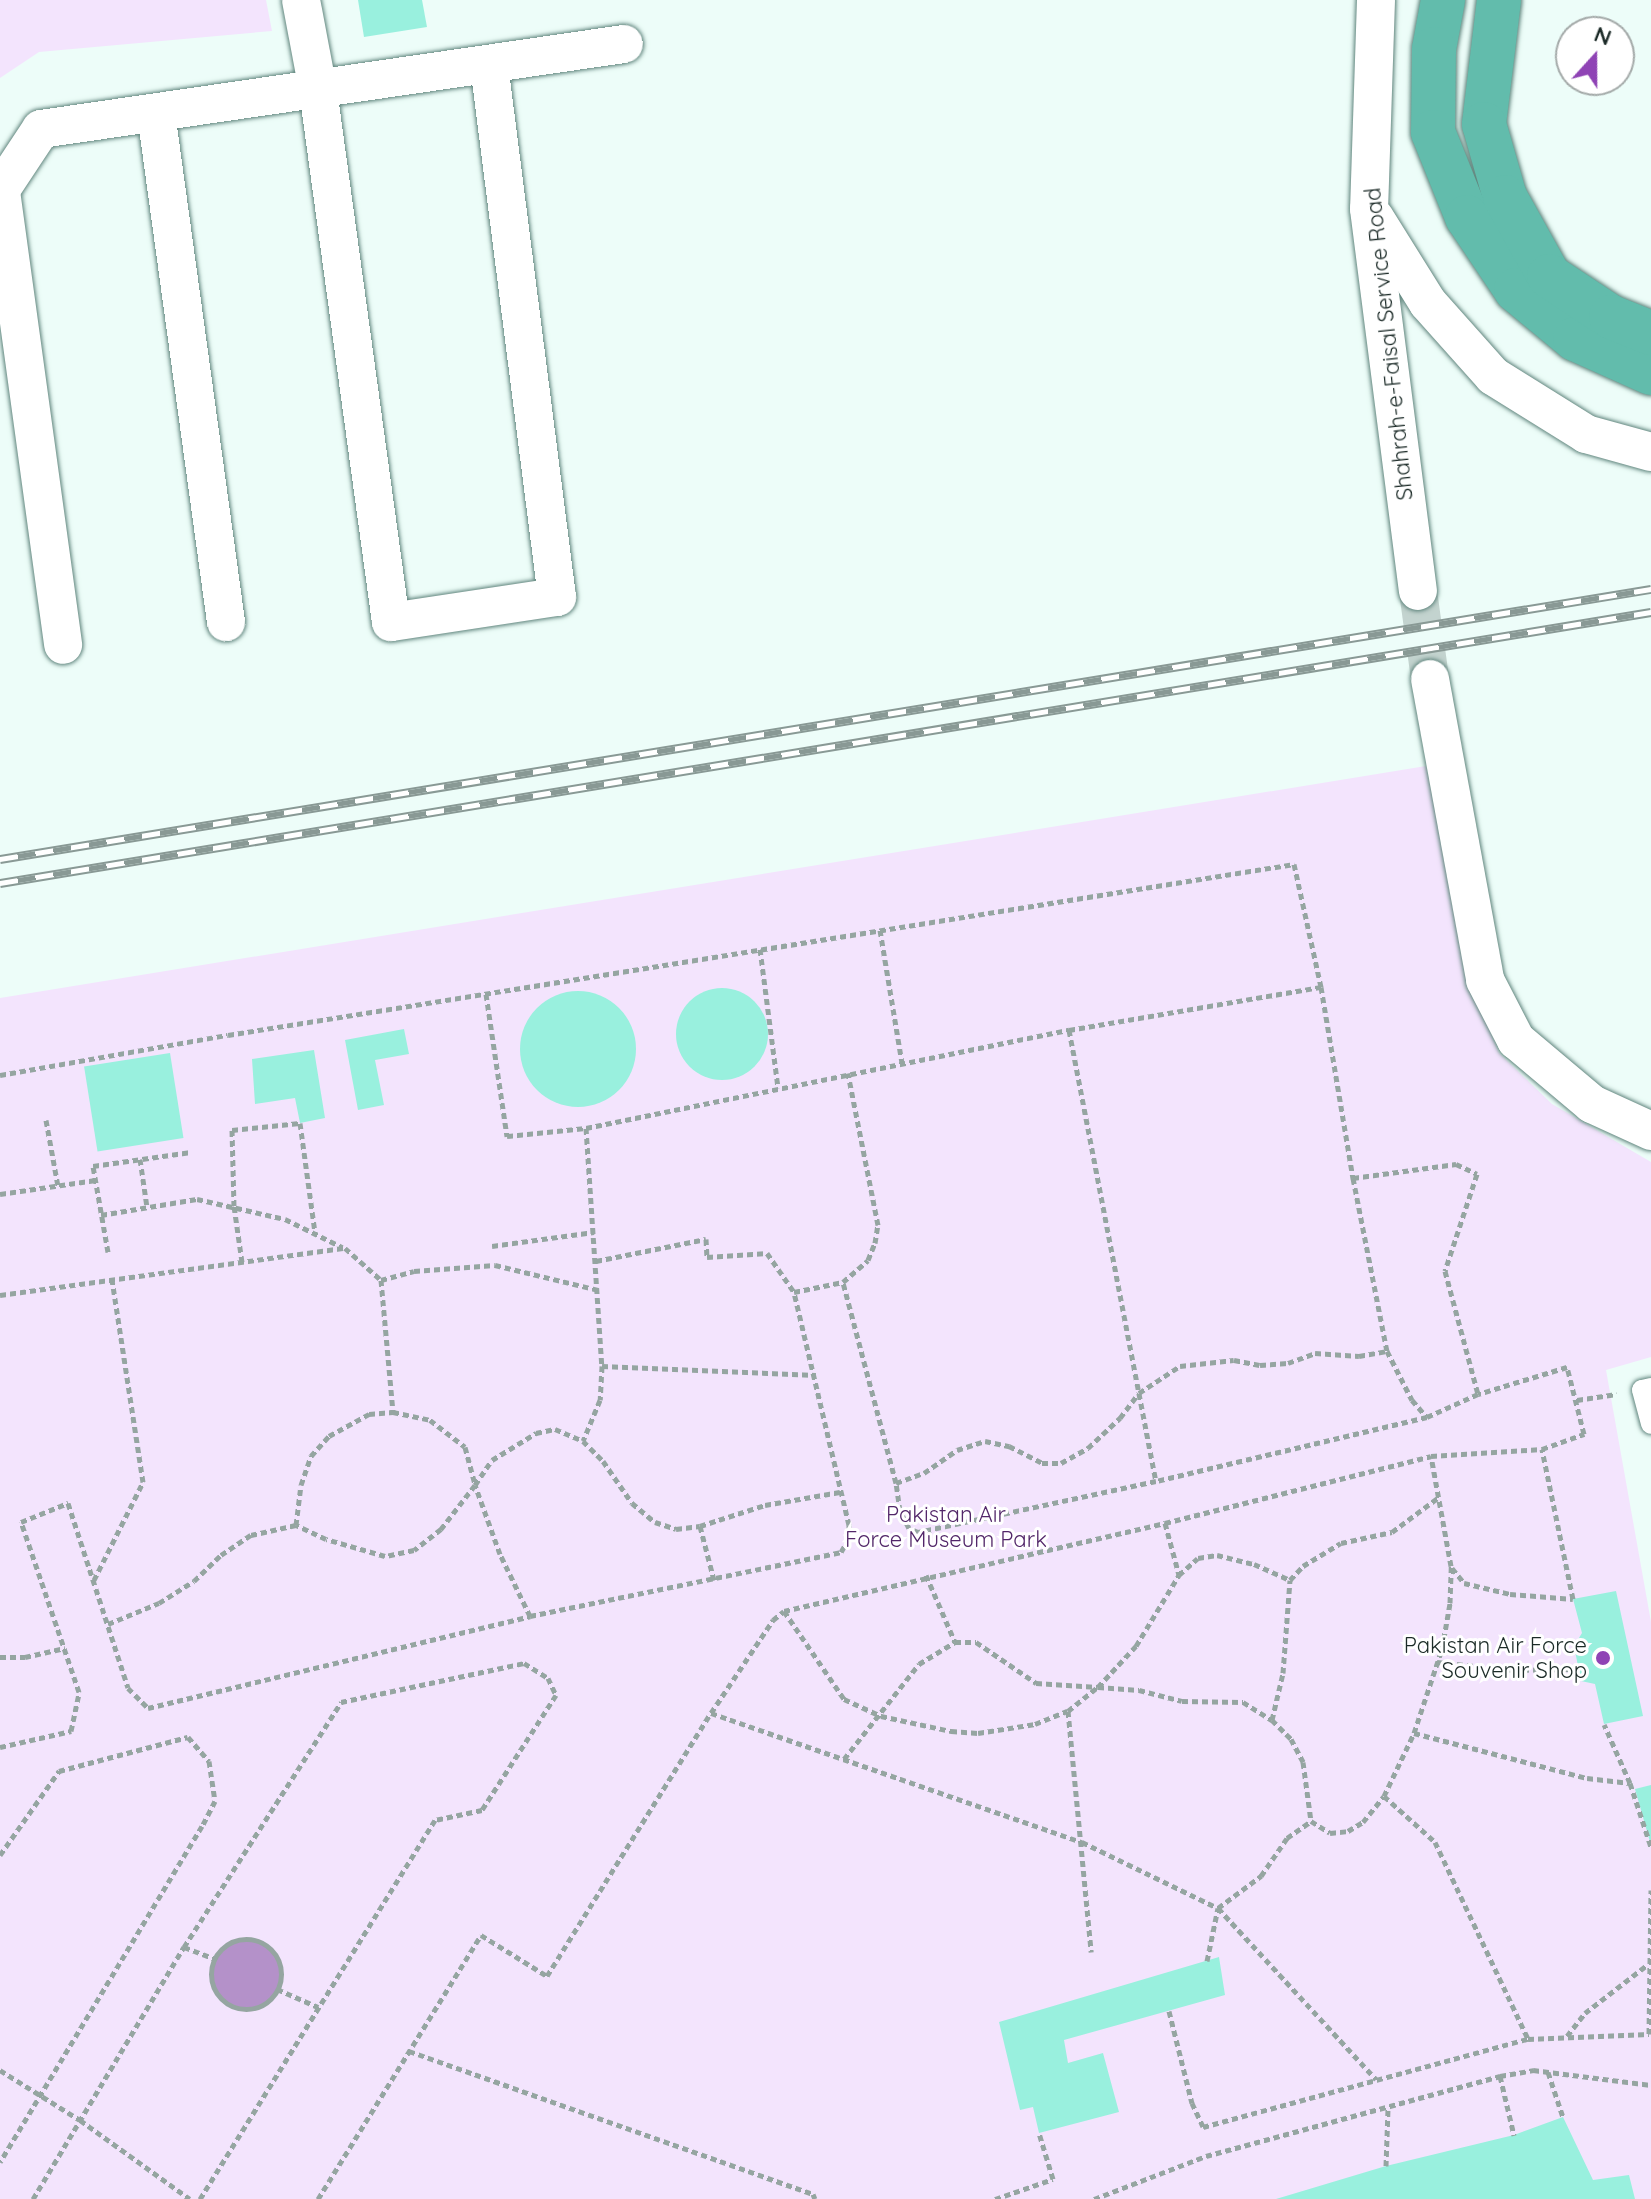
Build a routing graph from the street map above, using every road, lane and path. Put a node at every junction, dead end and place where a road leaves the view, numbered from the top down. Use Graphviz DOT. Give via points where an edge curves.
graph roads {
  1 [pos="301,0"];
  2 [pos="1376,0"];
  3 [pos="1443,0"];
  4 [pos="1499,0"];
  5 [pos="624,44"];
  6 [pos="489,65"];
  7 [pos="318,90"];
  8 [pos="156,113"];
  9 [pos="0,191"];
  10 [pos="1369,209"];
  11 [pos="1651,333"];
  12 [pos="1651,373"];
  13 [pos="1651,452"];
  14 [pos="1418,591"];
  15 [pos="226,622"];
  16 [pos="63,645"];
  17 [pos="1430,679"];
  18 [pos="880,930"];
  19 [pos="760,949"];
  20 [pos="1321,987"];
  21 [pos="486,994"];
  22 [pos="1069,1030"];
  23 [pos="902,1063"];
  24 [pos="848,1073"];
  25 [pos="0,1075"];
  26 [pos="778,1088"];
  27 [pos="46,1120"];
  28 [pos="586,1128"];
  29 [pos="1651,1131"];
  30 [pos="191,1152"];
  31 [pos="140,1159"];
  32 [pos="1353,1178"];
  33 [pos="96,1180"];
  34 [pos="58,1186"];
  35 [pos="0,1194"];
  36 [pos="234,1206"];
  37 [pos="147,1207"];
  38 [pos="101,1215"];
  39 [pos="594,1232"];
  40 [pos="315,1233"];
  41 [pos="492,1246"];
  42 [pos="345,1248"];
  43 [pos="108,1252"];
  44 [pos="596,1261"];
  45 [pos="242,1262"];
  46 [pos="112,1279"];
  47 [pos="381,1280"];
  48 [pos="843,1282"];
  49 [pos="598,1290"];
  50 [pos="794,1292"];
  51 [pos="0,1295"];
  52 [pos="1387,1351"];
  53 [pos="602,1366"];
  54 [pos="816,1375"];
  55 [pos="1646,1389"];
  56 [pos="1139,1393"];
  57 [pos="1478,1394"];
  58 [pos="1577,1400"];
  59 [pos="393,1412"];
  60 [pos="1427,1417"];
  61 [pos="1651,1424"];
  62 [pos="583,1441"];
  63 [pos="1542,1449"];
  64 [pos="1431,1456"];
  65 [pos="1156,1481"];
  66 [pos="896,1483"];
  67 [pos="475,1485"];
  68 [pos="840,1492"];
  69 [pos="1439,1497"];
  70 [pos="1165,1523"];
  71 [pos="296,1525"];
  72 [pos="700,1526"];
  73 [pos="1451,1566"];
  74 [pos="926,1575"];
  75 [pos="1179,1575"];
  76 [pos="714,1580"];
  77 [pos="1290,1580"];
  78 [pos="93,1581"];
  79 [pos="784,1611"];
  80 [pos="530,1616"];
  81 [pos="108,1624"];
  82 [pos="955,1642"];
  83 [pos="65,1648"];
  84 [pos="0,1657"];
  85 [pos="1437,1662"];
  86 [pos="1578,1669"];
  87 [pos="1098,1687"];
  88 [pos="1068,1711"];
  89 [pos="711,1713"];
  90 [pos="881,1716"];
  91 [pos="1272,1720"];
  92 [pos="1604,1724"];
  93 [pos="1414,1733"];
  94 [pos="0,1747"];
  95 [pos="844,1759"];
  96 [pos="1630,1783"];
  97 [pos="1384,1796"];
  98 [pos="1311,1821"];
  99 [pos="1082,1842"];
  100 [pos="1651,1847"];
  101 [pos="0,1855"];
  102 [pos="1651,1890"];
  103 [pos="1218,1908"];
  104 [pos="184,1947"];
  105 [pos="1091,1952"];
  106 [pos="216,1959"];
  107 [pos="1207,1961"];
  108 [pos="1647,1965"];
  109 [pos="277,1989"];
  110 [pos="318,2007"];
  111 [pos="1169,2011"];
  112 [pos="1567,2036"];
  113 [pos="1528,2039"];
  114 [pos="409,2051"];
  115 [pos="0,2070"];
  116 [pos="1548,2072"];
  117 [pos="1500,2076"];
  118 [pos="1376,2079"];
  119 [pos="1651,2085"];
  120 [pos="40,2096"];
  121 [pos="1388,2108"];
  122 [pos="1563,2117"];
  123 [pos="80,2120"];
  124 [pos="1039,2133"];
  125 [pos="1514,2135"];
  126 [pos="0,2162"];
  127 [pos="1386,2166"];
  128 [pos="33,2199"];
  129 [pos="190,2199"];
  130 [pos="200,2199"];
  131 [pos="318,2199"];
  132 [pos="815,2199"];
  133 [pos="995,2199"];
  134 [pos="1094,2199"];
  1 -- 7 [label="street"];
  2 -- 10 [label="street, Shahrah-e-Faisal Service Road"];
  3 -- 12 [label="highway" via="1434,49 1433,132 1467,217 1516,290 1575,339"];
  4 -- 11 [label="highway" via="1484,124 1505,197 1549,276 1611,317"];
  5 -- 6 [label="street"];
  6 -- 7 [label="street"];
  6 -- 7 [label="street" via="557,597 391,622"];
  7 -- 8 [label="street"];
  8 -- 9 [label="street" via="41,129"];
  8 -- 15 [label="street"];
  9 -- 16 [label="street"];
  10 -- 13 [label="street" via="1428,303 1493,376 1586,434"];
  10 -- 14 [label="street, Shahrah-e-Faisal Service Road"];
  17 -- 29 [label="street" via="1485,980 1516,1040 1592,1104"];
  18 -- 19 [label="path"];
  18 -- 20 [label="path" via="1294,864"];
  18 -- 23 [label="path"];
  19 -- 21 [label="path"];
  19 -- 26 [label="path"];
  20 -- 22 [label="path"];
  20 -- 32 [label="path"];
  21 -- 25 [label="path"];
  21 -- 28 [label="path" via="507,1136"];
  22 -- 23 [label="path"];
  22 -- 56 [label="path"];
  23 -- 24 [label="path"];
  24 -- 26 [label="path"];
  24 -- 48 [label="path" via="878,1225 868,1260"];
  26 -- 28 [label="path"];
  27 -- 34 [label="path"];
  28 -- 39 [label="path"];
  30 -- 31 [label="path"];
  31 -- 33 [label="path" via="93,1166"];
  31 -- 37 [label="path"];
  32 -- 52 [label="path"];
  32 -- 57 [label="path" via="1456,1164 1477,1174 1445,1271"];
  33 -- 34 [label="path"];
  33 -- 38 [label="path"];
  34 -- 35 [label="path"];
  36 -- 37 [label="path" via="197,1199"];
  36 -- 40 [label="path"];
  36 -- 40 [label="path" via="232,1130 300,1123"];
  36 -- 45 [label="path"];
  37 -- 38 [label="path"];
  38 -- 43 [label="path"];
  39 -- 41 [label="path"];
  39 -- 44 [label="path"];
  40 -- 42 [label="path"];
  42 -- 45 [label="path"];
  42 -- 47 [label="path"];
  44 -- 49 [label="path"];
  44 -- 50 [label="path" via="706,1239 707,1257 767,1253"];
  45 -- 46 [label="path"];
  46 -- 51 [label="path"];
  46 -- 78 [label="path" via="143,1482"];
  47 -- 49 [label="path" via="414,1271 495,1265"];
  47 -- 59 [label="path"];
  48 -- 50 [label="path"];
  48 -- 66 [label="path"];
  49 -- 53 [label="path"];
  50 -- 54 [label="path"];
  52 -- 56 [label="path" via="1359,1356 1315,1353 1288,1363 1199,1362 1163,1375"];
  52 -- 60 [label="path" via="1412,1400"];
  53 -- 54 [label="path"];
  53 -- 62 [label="path" via="600,1400"];
  54 -- 68 [label="path"];
  55 -- 58 [label="path"];
  55 -- 61 [label="lane"];
  56 -- 65 [label="path"];
  56 -- 66 [label="path" via="1088,1448 1061,1463 1042,1463 985,1441"];
  57 -- 58 [label="path" via="1567,1367"];
  57 -- 60 [label="path"];
  58 -- 63 [label="path" via="1584,1434"];
  59 -- 67 [label="path" via="430,1420 465,1447"];
  59 -- 71 [label="path" via="369,1414 329,1436 311,1456"];
  60 -- 65 [label="path"];
  62 -- 67 [label="path" via="555,1429 536,1433 492,1460"];
  62 -- 72 [label="path" via="642,1513 676,1529"];
  63 -- 64 [label="path"];
  63 -- 73 [label="path" via="1573,1599 1510,1594 1464,1583"];
  64 -- 69 [label="path"];
  64 -- 70 [label="path"];
  65 -- 66 [label="path" via="927,1532 909,1528 904,1521"];
  67 -- 71 [label="path" via="441,1529 414,1550 385,1556"];
  67 -- 80 [label="path"];
  68 -- 72 [label="path" via="765,1505"];
  68 -- 76 [label="path" via="849,1525 841,1552"];
  69 -- 73 [label="path"];
  69 -- 77 [label="path" via="1392,1532 1323,1552"];
  70 -- 74 [label="path"];
  70 -- 75 [label="path"];
  71 -- 81 [label="path" via="251,1535 159,1603"];
  72 -- 76 [label="path"];
  73 -- 85 [label="path" via="1450,1603"];
  74 -- 79 [label="path"];
  74 -- 82 [label="path"];
  75 -- 77 [label="path" via="1198,1558 1217,1555"];
  75 -- 87 [label="path" via="1136,1646"];
  76 -- 80 [label="path"];
  77 -- 91 [label="path" via="1283,1673"];
  78 -- 81 [label="path"];
  78 -- 83 [label="path" via="68,1503 21,1522"];
  79 -- 89 [label="path"];
  79 -- 90 [label="path" via="844,1699"];
  80 -- 81 [label="path" via="148,1708 128,1688"];
  82 -- 87 [label="path" via="976,1642 1036,1683"];
  82 -- 90 [label="path" via="919,1664"];
  83 -- 84 [label="path"];
  83 -- 94 [label="path" via="79,1692 71,1731"];
  85 -- 86 [label="path" via="1513,1670"];
  85 -- 93 [label="path"];
  87 -- 88 [label="path"];
  87 -- 91 [label="path" via="1182,1701 1243,1702"];
  88 -- 90 [label="path" via="1035,1724 978,1733"];
  88 -- 99 [label="path"];
  89 -- 95 [label="path"];
  89 -- 114 [label="path" via="547,1976 481,1935"];
  90 -- 95 [label="path"];
  91 -- 98 [label="path" via="1291,1739 1303,1762"];
  92 -- 96 [label="path"];
  93 -- 96 [label="path" via="1587,1778"];
  93 -- 97 [label="path"];
  95 -- 99 [label="path"];
  96 -- 100 [label="path"];
  97 -- 98 [label="path" via="1363,1822 1348,1831 1330,1833"];
  97 -- 113 [label="path" via="1435,1842"];
  98 -- 103 [label="path" via="1287,1838 1261,1876"];
  99 -- 103 [label="path"];
  99 -- 105 [label="path"];
  101 -- 120 [label="path" via="59,1771 188,1737 209,1761 215,1801"];
  102 -- 108 [label="path"];
  103 -- 107 [label="path"];
  103 -- 118 [label="path"];
  104 -- 106 [label="path"];
  104 -- 110 [label="path" via="341,1702 524,1663 548,1678 556,1695 482,1810 435,1820"];
  104 -- 123 [label="path"];
  106 -- 109 [label="path" via="231,1942 259,1941 279,1961"];
  106 -- 109 [label="path" via="212,1982 227,2005 256,2007"];
  108 -- 112 [label="path" via="1585,2013"];
  108 -- 112 [label="path" via="1649,2034"];
  109 -- 110 [label="path"];
  110 -- 130 [label="path"];
  111 -- 118 [label="path" via="1203,2127"];
  112 -- 113 [label="path"];
  113 -- 118 [label="path"];
  114 -- 131 [label="path"];
  114 -- 132 [label="path" via="813,2194"];
  115 -- 120 [label="path"];
  116 -- 117 [label="path"];
  116 -- 119 [label="path"];
  116 -- 122 [label="path"];
  117 -- 121 [label="path"];
  117 -- 125 [label="path"];
  120 -- 123 [label="path"];
  120 -- 126 [label="path"];
  121 -- 127 [label="path"];
  121 -- 134 [label="path" via="1206,2156"];
  123 -- 128 [label="path"];
  123 -- 129 [label="path"];
  124 -- 133 [label="path" via="1053,2179"];
}
